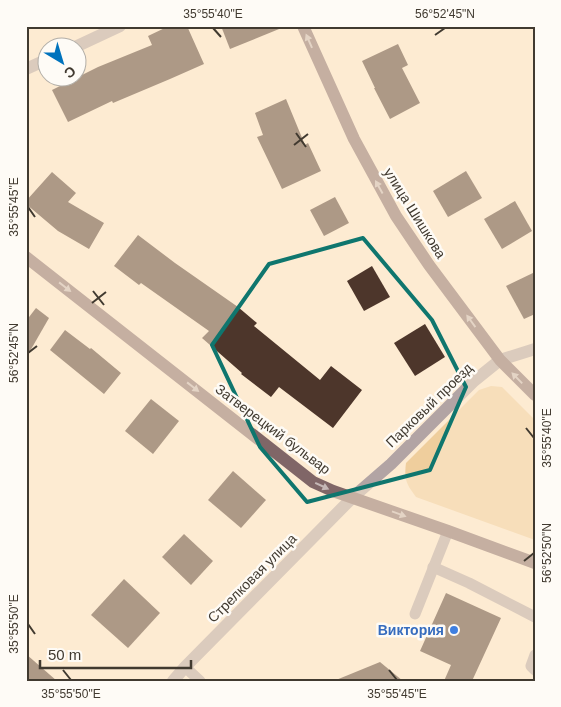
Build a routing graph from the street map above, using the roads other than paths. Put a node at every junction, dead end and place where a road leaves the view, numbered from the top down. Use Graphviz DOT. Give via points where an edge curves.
graph roads {
  1 [pos="120,26"];
  2 [pos="303,26"];
  3 [pos="88,41"];
  4 [pos="38,64"];
  5 [pos="26,69"];
  6 [pos="26,257"];
  7 [pos="535,349"];
  8 [pos="500,360"];
  9 [pos="535,395"];
  10 [pos="353,497"];
  11 [pos="448,531"];
  12 [pos="535,563"];
  13 [pos="433,568"];
  14 [pos="416,614"];
  15 [pos="535,616"];
  16 [pos="535,655"];
  17 [pos="185,667"];
  18 [pos="535,670"];
  19 [pos="173,681"];
  20 [pos="200,681"];
  1 -- 3 [label="street"];
  8 -- 2 [label="main road, улица Шишкова, one-way" via="396,216 354,139"];
  4 -- 5 [label="street"];
  6 -- 10 [label="main road, Затверецкий бульвар, one-way" via="313,482"];
  7 -- 8 [label="street, Парковый проезд"];
  9 -- 8 [label="main road, улица Шишкова, one-way"];
  8 -- 10 [label="street, Парковый проезд"];
  10 -- 11 [label="main road, Затверецкий бульвар, one-way"];
  10 -- 17 [label="street, Стрелковая улица"];
  11 -- 12 [label="main road, Затверецкий бульвар"];
  11 -- 13 [label="lane"];
  13 -- 14 [label="lane"];
  13 -- 15 [label="lane"];
  16 -- 18 [label="lane" via="531,666"];
  17 -- 19 [label="street, Стрелковая улица"];
  17 -- 20 [label="lane"];
}
